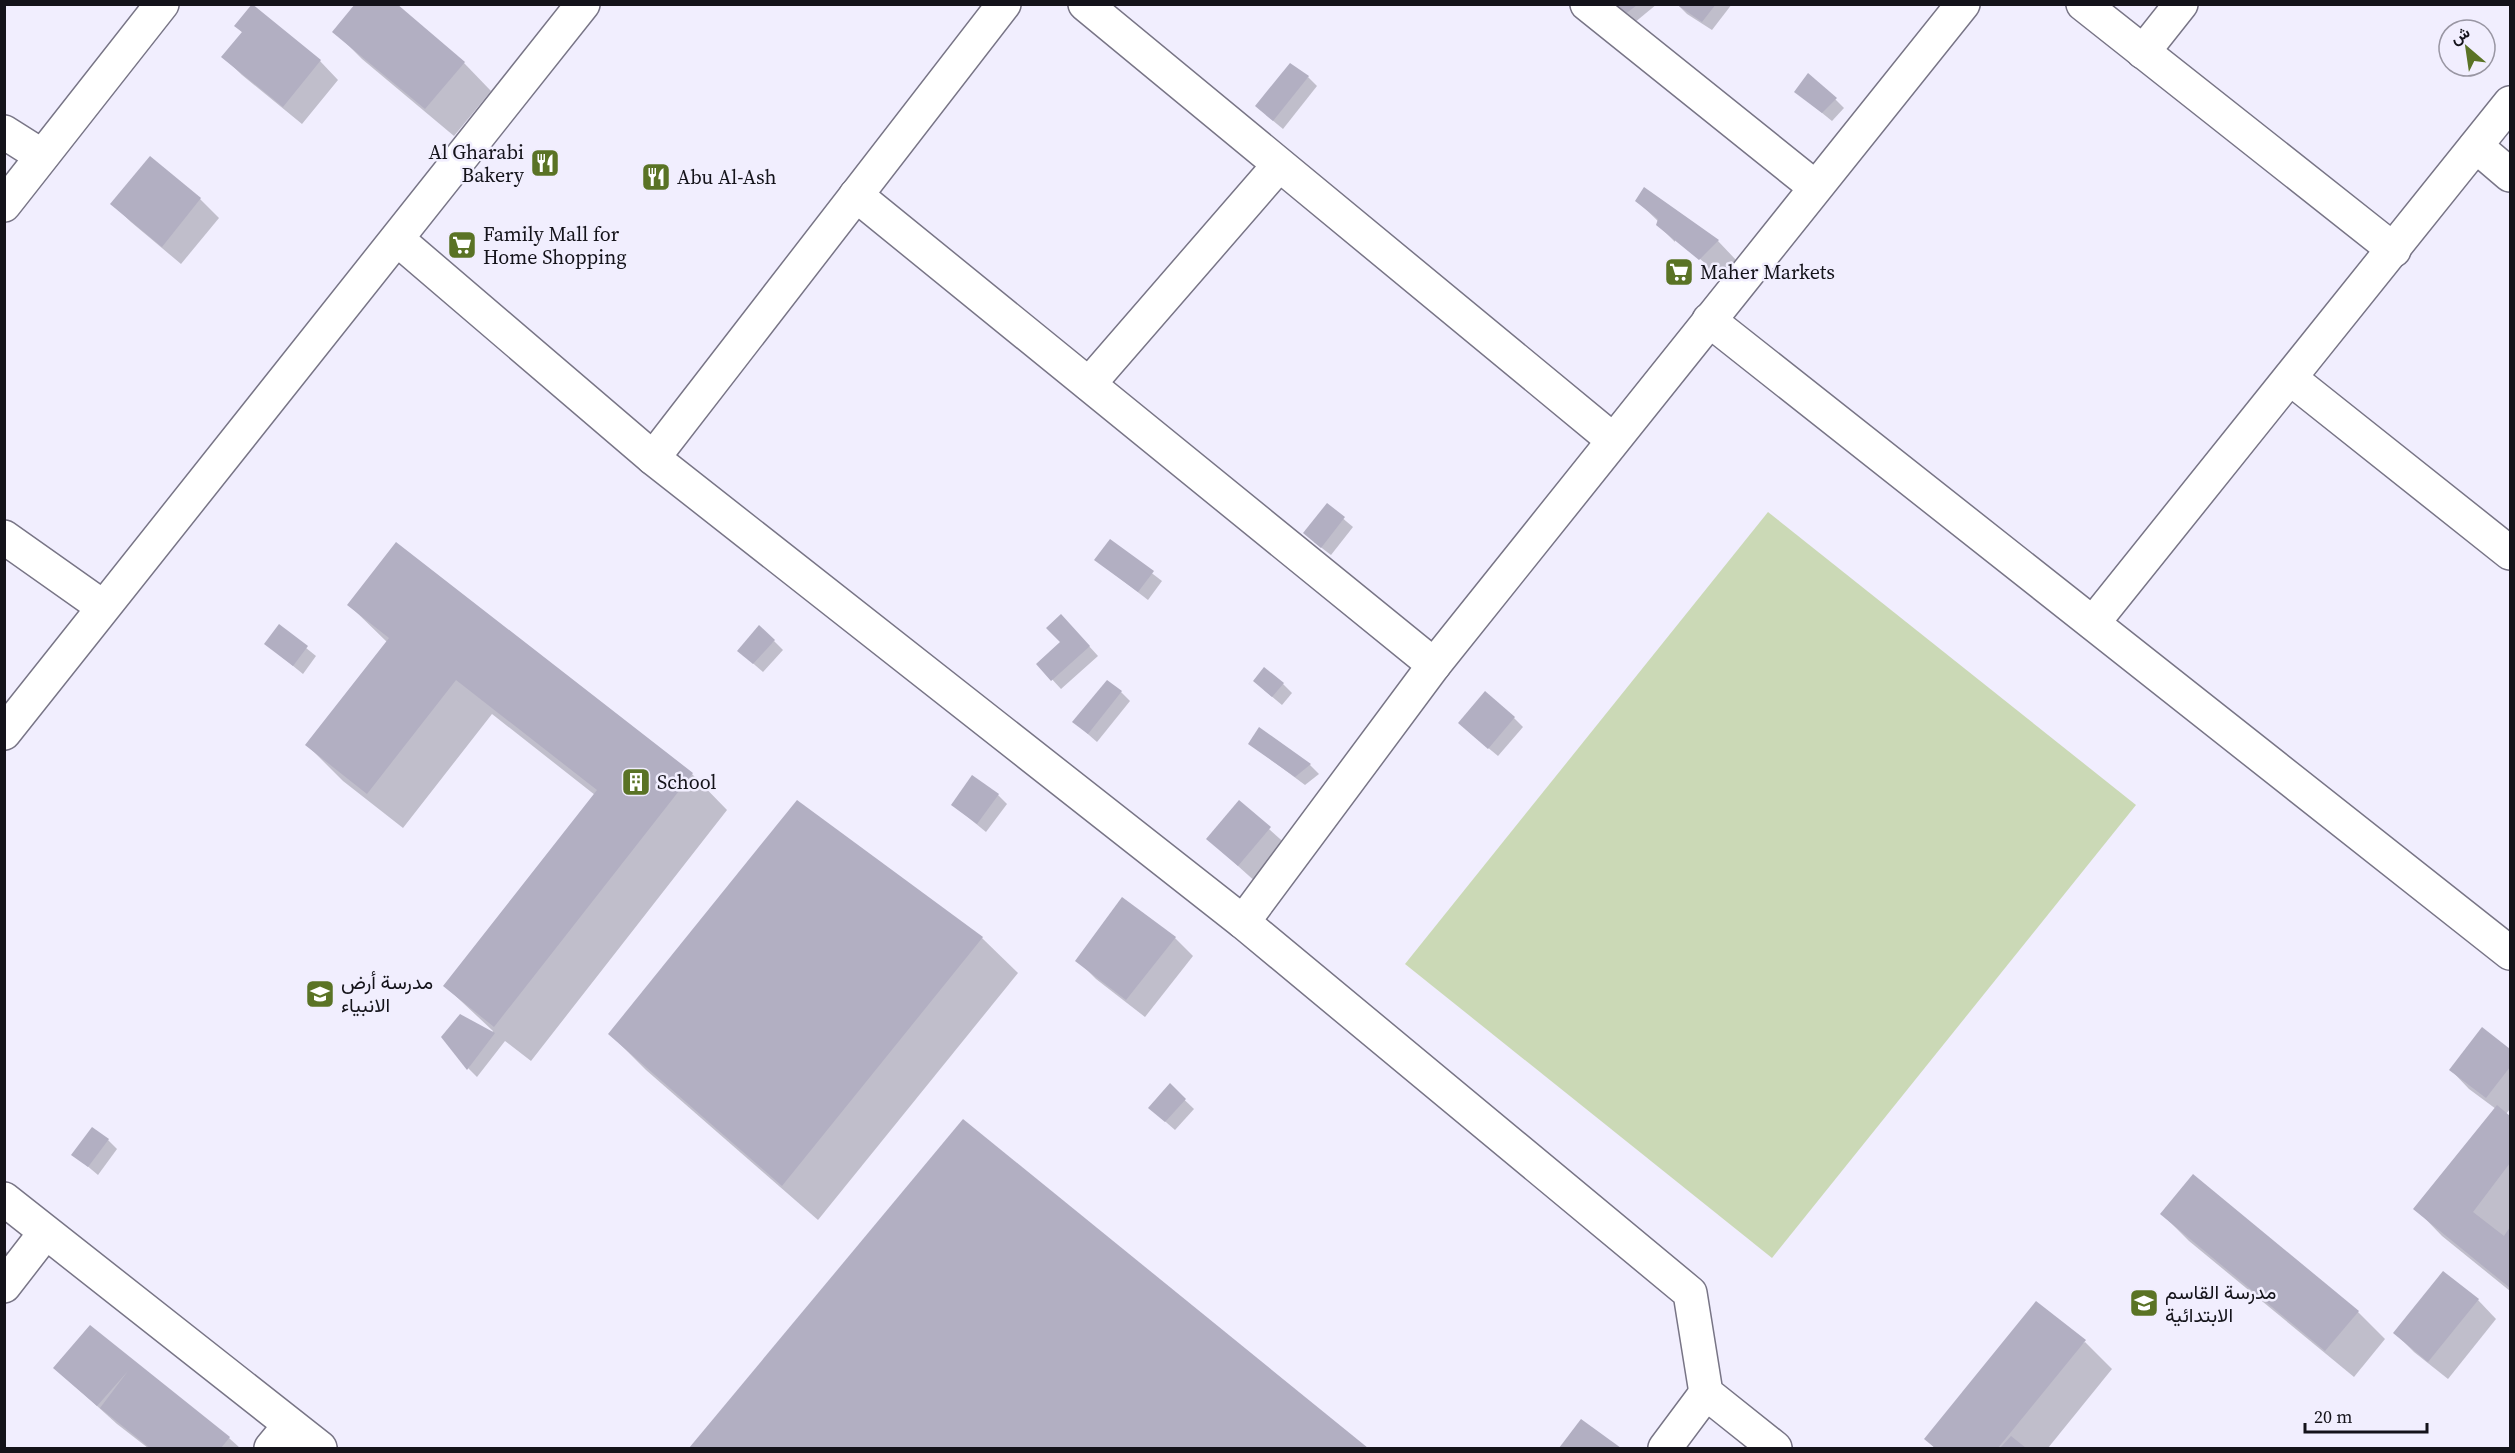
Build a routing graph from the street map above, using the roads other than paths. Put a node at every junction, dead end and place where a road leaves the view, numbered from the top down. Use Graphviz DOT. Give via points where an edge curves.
graph roads {
  1 [pos="162,4"];
  2 [pos="583,4"];
  3 [pos="1004,4"];
  4 [pos="1085,4"];
  5 [pos="1587,4"];
  6 [pos="1963,4"];
  7 [pos="2083,4"];
  8 [pos="2181,4"];
  9 [pos="2143,52"];
  10 [pos="2511,104"];
  11 [pos="4,132"];
  12 [pos="2476,146"];
  13 [pos="42,156"];
  14 [pos="1279,165"];
  15 [pos="2511,174"];
  16 [pos="1815,187"];
  17 [pos="856,195"];
  18 [pos="4,205"];
  19 [pos="397,239"];
  20 [pos="2394,250"];
  21 [pos="1709,320"];
  22 [pos="2290,378"];
  23 [pos="1089,384"];
  24 [pos="1613,440"];
  25 [pos="653,458"];
  26 [pos="4,537"];
  27 [pos="2511,553"];
  28 [pos="103,607"];
  29 [pos="2093,623"];
  30 [pos="1434,665"];
  31 [pos="4,733"];
  32 [pos="1243,922"];
  33 [pos="2511,953"];
  34 [pos="4,1199"];
  35 [pos="45,1233"];
  36 [pos="4,1286"];
  37 [pos="1706,1393"];
  38 [pos="281,1437"];
  39 [pos="320,1449"];
  40 [pos="1665,1449"];
  41 [pos="1775,1449"];
  1 -- 13 [label="street"];
  2 -- 19 [label="street"];
  3 -- 17 [label="street"];
  4 -- 14 [label="street"];
  5 -- 16 [label="street"];
  6 -- 16 [label="street"];
  7 -- 9 [label="street"];
  8 -- 9 [label="street"];
  9 -- 20 [label="street"];
  10 -- 12 [label="street"];
  11 -- 13 [label="street"];
  12 -- 15 [label="street"];
  12 -- 20 [label="street"];
  13 -- 18 [label="street"];
  14 -- 23 [label="street"];
  14 -- 24 [label="street"];
  16 -- 21 [label="street"];
  17 -- 23 [label="street"];
  17 -- 25 [label="street"];
  19 -- 25 [label="street"];
  19 -- 28 [label="street"];
  20 -- 22 [label="street"];
  21 -- 24 [label="street"];
  21 -- 29 [label="street"];
  22 -- 27 [label="street"];
  22 -- 29 [label="street"];
  23 -- 30 [label="street"];
  24 -- 30 [label="street"];
  25 -- 32 [label="street"];
  26 -- 28 [label="street"];
  28 -- 31 [label="street"];
  29 -- 33 [label="street"];
  30 -- 32 [label="street"];
  32 -- 37 [label="street" via="1690,1293"];
  34 -- 35 [label="street"];
  35 -- 36 [label="street"];
  35 -- 38 [label="street"];
  37 -- 40 [label="street"];
  37 -- 41 [label="street"];
  38 -- 39 [label="street"];
}
